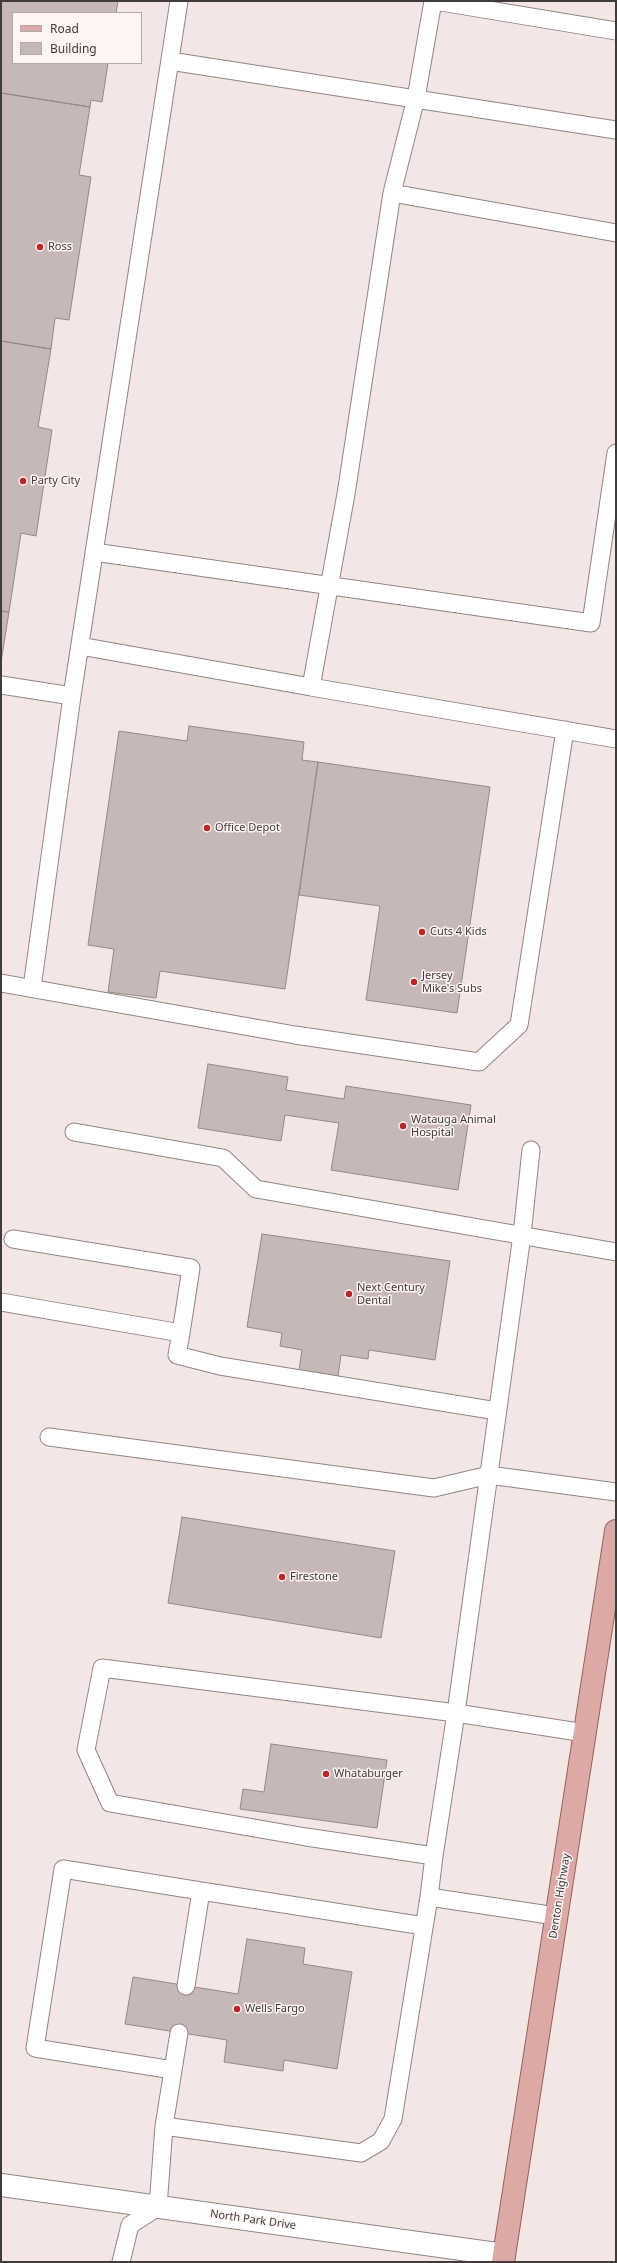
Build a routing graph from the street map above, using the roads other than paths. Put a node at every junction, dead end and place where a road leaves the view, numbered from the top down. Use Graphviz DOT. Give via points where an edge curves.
graph roads {
  1 [pos="179,1"];
  2 [pos="434,1"];
  3 [pos="616,31"];
  4 [pos="170,61"];
  5 [pos="416,98"];
  6 [pos="616,130"];
  7 [pos="392,193"];
  8 [pos="616,233"];
  9 [pos="616,453"];
  10 [pos="94,552"];
  11 [pos="329,585"];
  12 [pos="80,646"];
  13 [pos="1,685"];
  14 [pos="311,688"];
  15 [pos="72,696"];
  16 [pos="566,730"];
  17 [pos="616,739"];
  18 [pos="1,983"];
  19 [pos="32,988"];
  20 [pos="74,1132"];
  21 [pos="531,1150"];
  22 [pos="522,1235"];
  23 [pos="13,1239"];
  24 [pos="616,1252"];
  25 [pos="1,1302"];
  26 [pos="181,1333"];
  27 [pos="498,1411"];
  28 [pos="49,1437"];
  29 [pos="489,1475"];
  30 [pos="616,1492"];
  31 [pos="616,1531"];
  32 [pos="456,1713"];
  33 [pos="585,1733"];
  34 [pos="434,1856"];
  35 [pos="202,1891"];
  36 [pos="429,1897"];
  37 [pos="556,1916"];
  38 [pos="424,1926"];
  39 [pos="186,1986"];
  40 [pos="179,2032"];
  41 [pos="173,2070"];
  42 [pos="164,2126"];
  43 [pos="1,2185"];
  44 [pos="158,2207"];
  45 [pos="504,2258"];
  46 [pos="121,2262"];
  1 -- 4 [label="lane"];
  2 -- 3 [label="lane"];
  2 -- 5 [label="lane"];
  4 -- 5 [label="lane"];
  4 -- 10 [label="lane"];
  5 -- 6 [label="lane"];
  5 -- 7 [label="lane"];
  7 -- 8 [label="lane"];
  7 -- 11 [label="lane" via="346,494"];
  9 -- 11 [label="lane" via="591,622"];
  10 -- 11 [label="lane"];
  10 -- 12 [label="lane"];
  11 -- 14 [label="lane"];
  12 -- 14 [label="lane"];
  12 -- 15 [label="lane"];
  13 -- 15 [label="lane"];
  14 -- 16 [label="lane"];
  15 -- 19 [label="lane"];
  16 -- 17 [label="lane"];
  16 -- 19 [label="lane" via="519,1025 479,1062 294,1035"];
  18 -- 19 [label="lane"];
  20 -- 22 [label="lane" via="223,1158 256,1189"];
  21 -- 22 [label="lane"];
  22 -- 24 [label="lane"];
  22 -- 27 [label="lane"];
  23 -- 26 [label="lane" via="191,1268"];
  25 -- 26 [label="lane"];
  26 -- 27 [label="lane" via="177,1355 220,1366"];
  27 -- 29 [label="lane"];
  28 -- 29 [label="lane" via="434,1488"];
  29 -- 30 [label="lane"];
  29 -- 32 [label="lane"];
  31 -- 33 [label="main road, Denton Highway"];
  32 -- 33 [label="lane"];
  32 -- 34 [label="lane"];
  32 -- 34 [label="lane" via="102,1668 86,1750 110,1803"];
  33 -- 37 [label="main road, Denton Highway"];
  34 -- 36 [label="lane"];
  35 -- 38 [label="lane"];
  35 -- 39 [label="lane"];
  35 -- 41 [label="lane" via="63,1869 35,2048"];
  36 -- 37 [label="lane"];
  36 -- 38 [label="lane"];
  37 -- 45 [label="main road, Denton Highway"];
  38 -- 42 [label="lane" via="394,2119 381,2141 361,2153"];
  40 -- 41 [label="lane"];
  41 -- 42 [label="lane"];
  42 -- 44 [label="lane"];
  43 -- 44 [label="street, North Park Drive"];
  44 -- 45 [label="street, North Park Drive"];
  44 -- 46 [label="lane" via="130,2225"];
}
